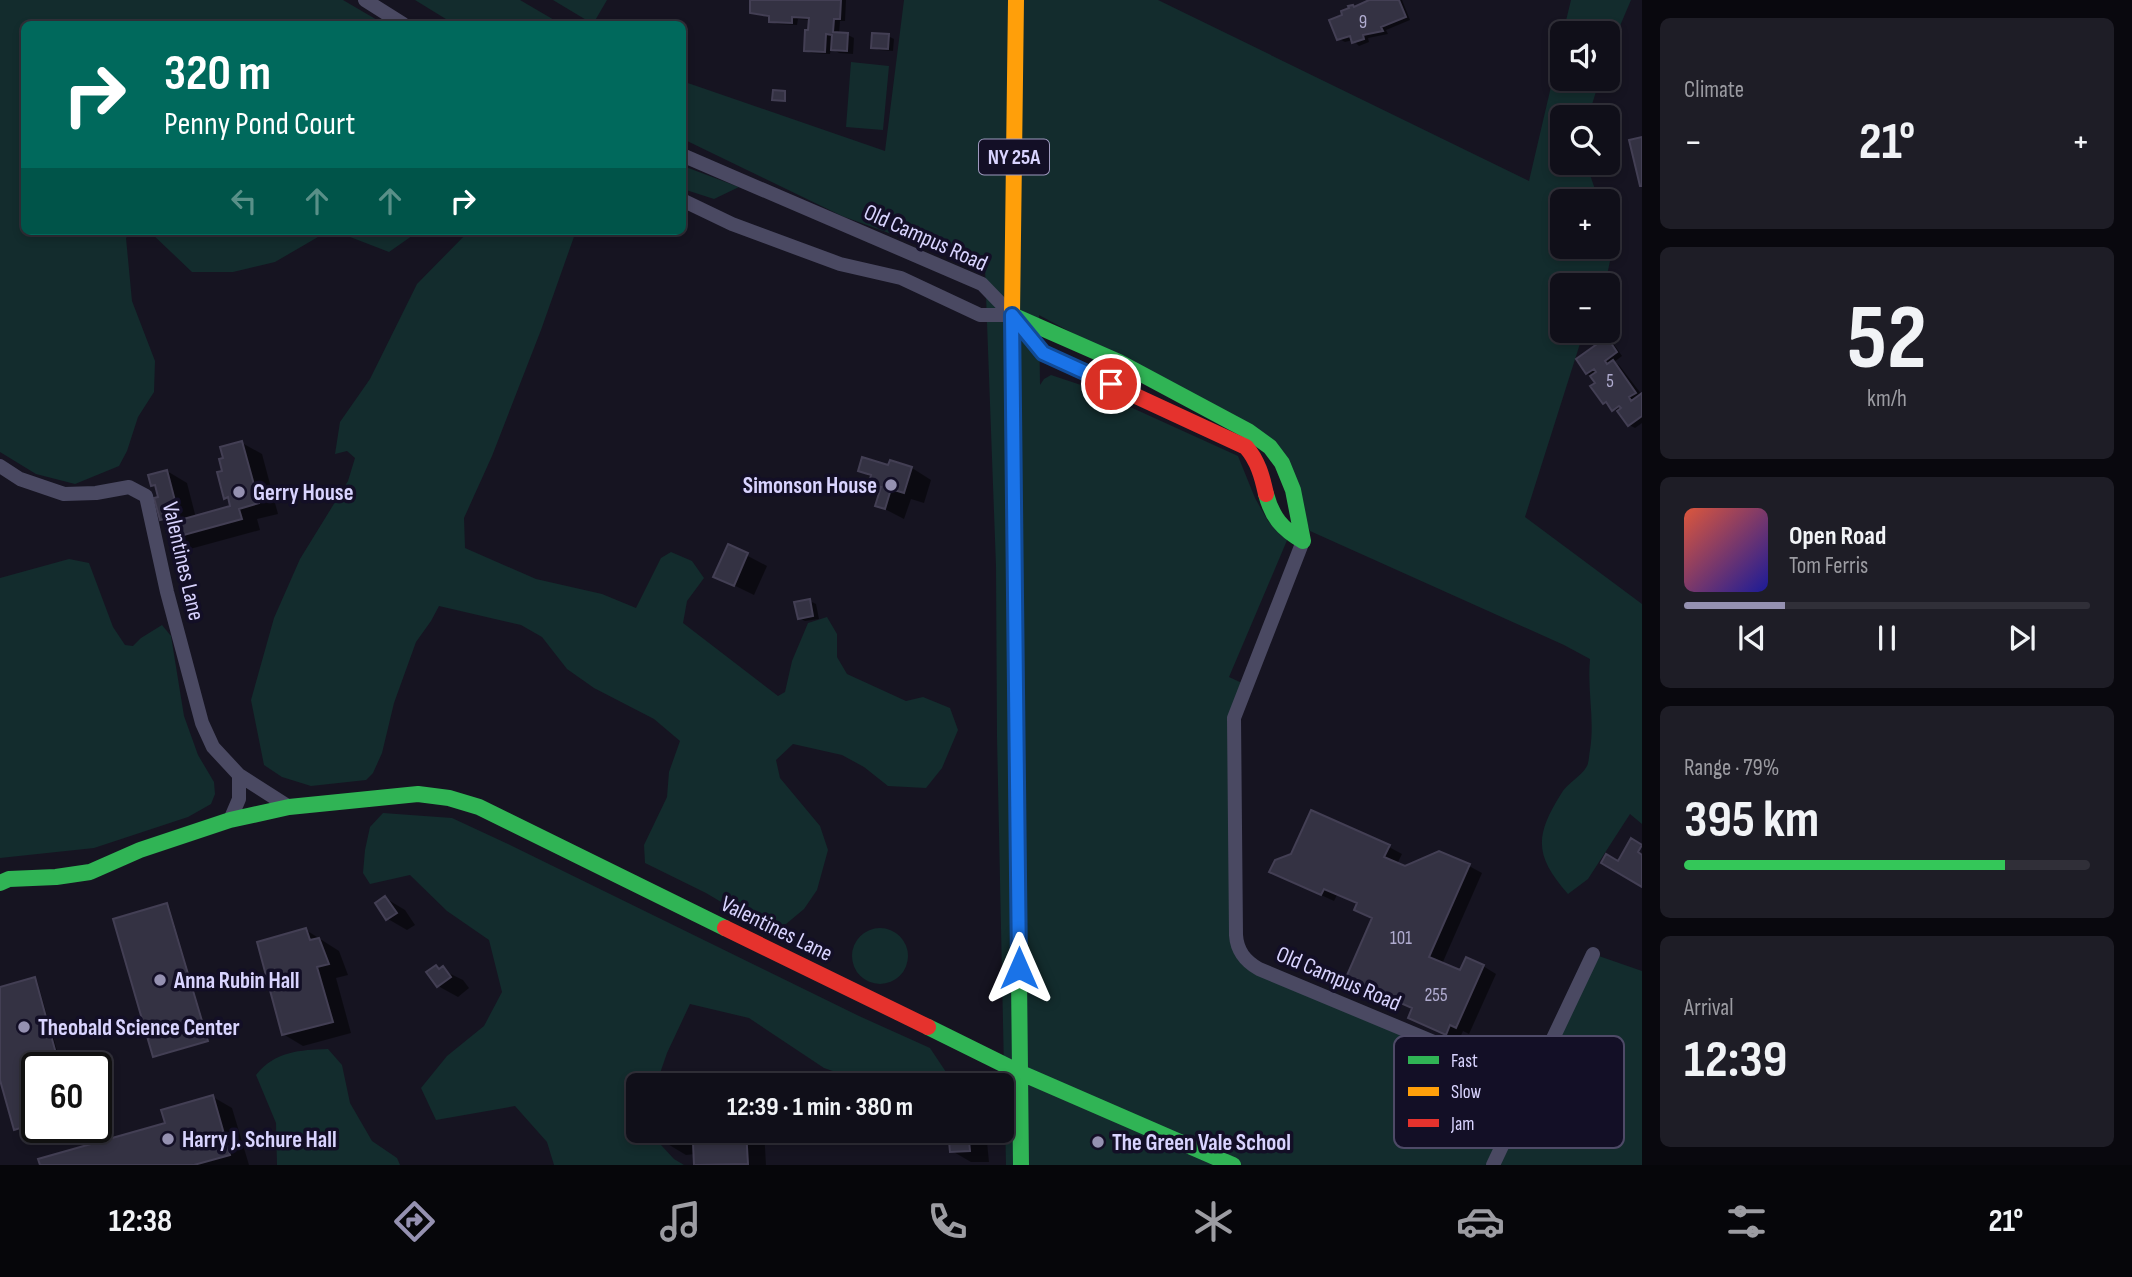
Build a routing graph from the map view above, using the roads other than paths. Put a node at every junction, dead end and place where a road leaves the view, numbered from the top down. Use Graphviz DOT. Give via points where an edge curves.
graph roads {
  1 [pos="365,0"];
  2 [pos="1016,0"];
  3 [pos="397,21"];
  4 [pos="686,157"];
  5 [pos="686,202"];
  6 [pos="1012,315"];
  7 [pos="0,466"];
  8 [pos="1303,541"];
  9 [pos="239,775"];
  10 [pos="289,807"];
  11 [pos="230,820"];
  12 [pos="0,883"];
  13 [pos="1593,954"];
  14 [pos="1419,1036"];
  15 [pos="1554,1036"];
  16 [pos="1019,1072"];
  17 [pos="1501,1148"];
  18 [pos="1021,1165"];
  19 [pos="1233,1165"];
  20 [pos="1493,1165"];
  1 -- 3 [label="street"];
  2 -- 6 [label="street, NY 25A"];
  4 -- 6 [label="street, Old Campus Road" via="982,284"];
  5 -- 6 [label="street" via="840,264 901,278 980,316"];
  6 -- 8 [label="street" via="1043,353 1246,447 1252,452 1279,526"];
  6 -- 8 [label="street" via="1119,362 1270,447 1293,490"];
  6 -- 16 [label="street, NY 25A"];
  7 -- 9 [label="street, Valentines Lane" via="20,479 64,494 128,487 146,496 202,723 213,747"];
  8 -- 14 [label="street, Old Campus Road" via="1232,728 1236,944 1259,969"];
  9 -- 10 [label="street, Valentines Lane"];
  9 -- 11 [label="street" via="239,799"];
  10 -- 11 [label="street, Valentines Lane"];
  10 -- 16 [label="street, Valentines Lane" via="418,794 467,802"];
  11 -- 12 [label="street, Valentines Lane" via="90,872"];
  13 -- 15 [label="street"];
  16 -- 18 [label="street, NY 25A"];
  16 -- 19 [label="street, Valentines Lane"];
  17 -- 20 [label="street"];
}
